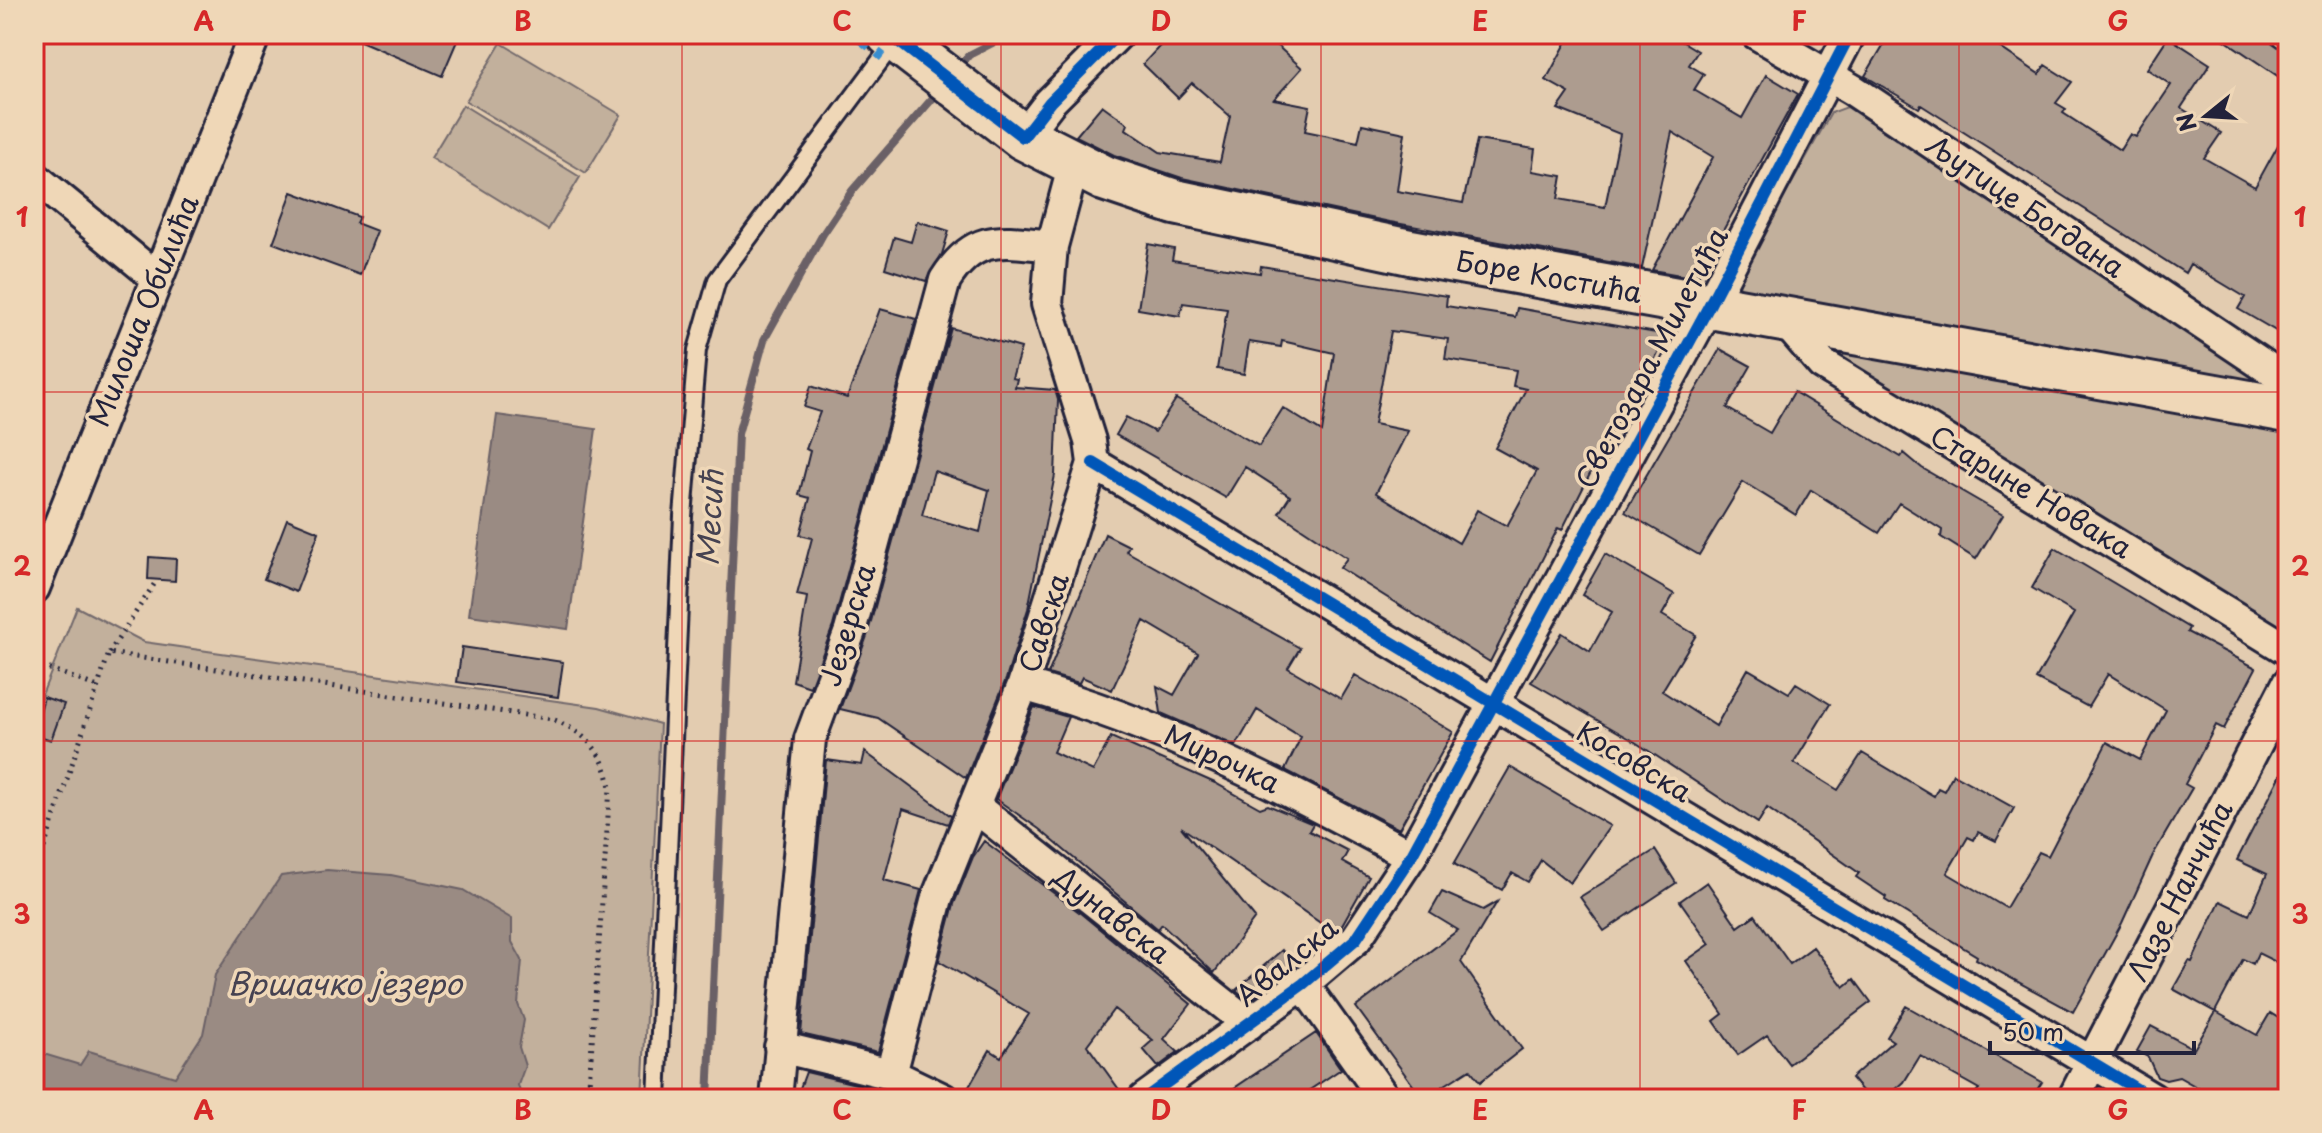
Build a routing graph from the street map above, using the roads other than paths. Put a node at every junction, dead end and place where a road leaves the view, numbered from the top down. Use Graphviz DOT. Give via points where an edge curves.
graph roads {
  1 [pos="255,34"];
  2 [pos="1118,34"];
  3 [pos="1757,34"];
  4 [pos="1850,34"];
  5 [pos="903,41"];
  6 [pos="1827,76"];
  7 [pos="1023,137"];
  8 [pos="1074,164"];
  9 [pos="34,177"];
  10 [pos="1052,246"];
  11 [pos="157,278"];
  12 [pos="1709,306"];
  13 [pos="1785,321"];
  14 [pos="2288,386"];
  15 [pos="2288,410"];
  16 [pos="1093,463"];
  17 [pos="34,588"];
  18 [pos="2288,650"];
  19 [pos="2288,683"];
  20 [pos="1023,685"];
  21 [pos="1493,704"];
  22 [pos="974,806"];
  23 [pos="1411,856"];
  24 [pos="1303,984"];
  25 [pos="1249,1024"];
  26 [pos="780,1047"];
  27 [pos="2091,1064"];
  28 [pos="891,1074"];
  29 [pos="657,1099"];
  30 [pos="776,1099"];
  31 [pos="943,1099"];
  32 [pos="1144,1099"];
  33 [pos="1385,1099"];
  34 [pos="2073,1099"];
  35 [pos="2153,1099"];
  1 -- 11 [label="street, Милоша Обилића"];
  2 -- 7 [label="street"];
  3 -- 6 [label="street, Љутице Богдана"];
  4 -- 6 [label="street, Светозара Милетића"];
  5 -- 7 [label="main road, Боре Костића"];
  5 -- 29 [label="lane" via="717,280 697,350 683,516"];
  6 -- 12 [label="street, Светозара Милетића"];
  6 -- 14 [label="street, Љутице Богдана"];
  7 -- 8 [label="main road, Боре Костића"];
  8 -- 10 [label="street, Савска"];
  8 -- 12 [label="main road, Боре Костића" via="1138,191 1244,219"];
  9 -- 11 [label="street"];
  10 -- 16 [label="street, Савска" via="1047,304"];
  10 -- 26 [label="street, Језерска" via="981,244 955,264 945,280 850,631 810,739"];
  11 -- 17 [label="street, Милоша Обилића"];
  12 -- 13 [label="main road, Боре Костића"];
  12 -- 21 [label="street, Светозара Милетића"];
  13 -- 15 [label="main road, Боре Костића"];
  13 -- 18 [label="street, Старине Новака" via="1822,364"];
  16 -- 20 [label="street, Савска"];
  16 -- 21 [label="street, Косовска"];
  19 -- 27 [label="street, Лазе Нанчића"];
  20 -- 22 [label="street, Савска"];
  20 -- 23 [label="street, Мирочка" via="1158,730 1280,785"];
  21 -- 23 [label="street, Авалска"];
  21 -- 27 [label="street, Косовска"];
  22 -- 25 [label="street, Дунавска"];
  22 -- 28 [label="street, Савска" via="937,898"];
  23 -- 24 [label="street, Авалска" via="1356,939"];
  24 -- 25 [label="street, Авалска"];
  24 -- 33 [label="street"];
  25 -- 32 [label="street, Авалска"];
  26 -- 28 [label="street"];
  26 -- 30 [label="street, Језерска"];
  27 -- 34 [label="street, Лазе Нанчића"];
  27 -- 35 [label="street, Косовска"];
  28 -- 31 [label="street"];
}
